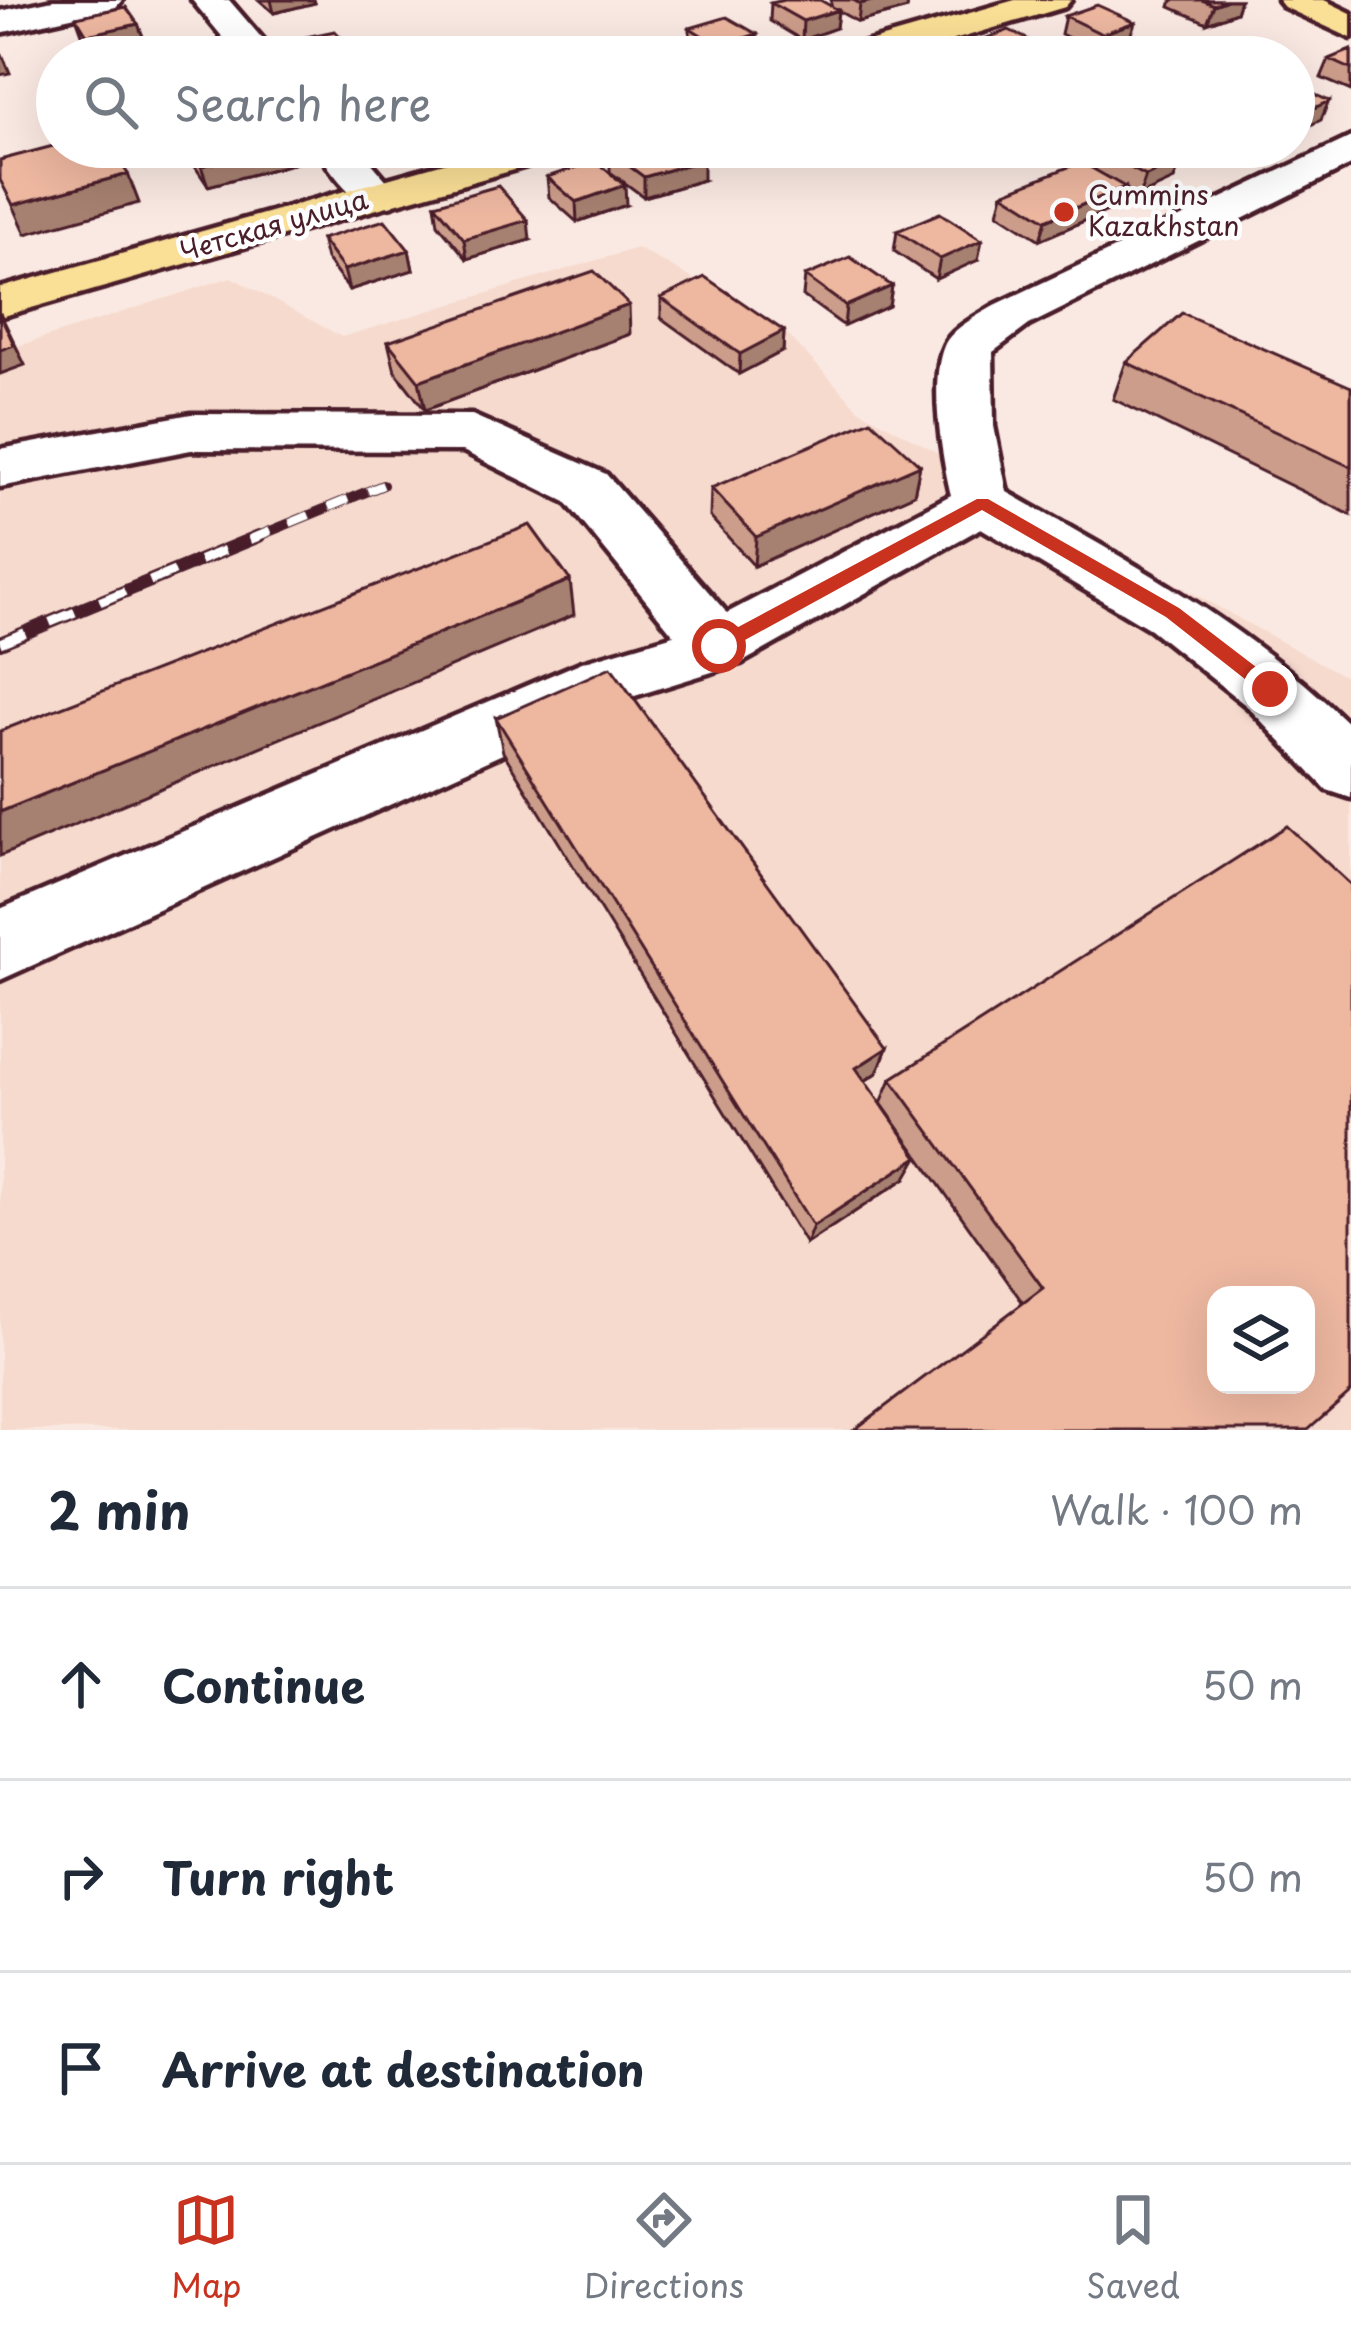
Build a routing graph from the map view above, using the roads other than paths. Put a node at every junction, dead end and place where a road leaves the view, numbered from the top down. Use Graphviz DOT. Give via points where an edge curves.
graph roads {
  1 [pos="104,0"];
  2 [pos="210,0"];
  3 [pos="1053,0"];
  4 [pos="1296,0"];
  5 [pos="0,22"];
  6 [pos="1351,27"];
  7 [pos="241,36"];
  8 [pos="929,36"];
  9 [pos="1351,149"];
  10 [pos="1315,167"];
  11 [pos="354,168"];
  12 [pos="475,168"];
  13 [pos="1312,168"];
  14 [pos="378,196"];
  15 [pos="0,303"];
  16 [pos="0,468"];
  17 [pos="982,503"];
  18 [pos="719,646"];
  19 [pos="1351,770"];
  20 [pos="0,945"];
  1 -- 5 [label="street"];
  2 -- 7 [label="street"];
  3 -- 8 [label="main road"];
  4 -- 6 [label="main road"];
  9 -- 10 [label="street"];
  11 -- 14 [label="street"];
  12 -- 14 [label="main road, Четская улица"];
  13 -- 17 [label="street" via="1012,315 968,347 967,454"];
  14 -- 15 [label="main road, Четская улица"];
  16 -- 18 [label="street" via="191,432 472,434 586,488"];
  17 -- 18 [label="street"];
  17 -- 19 [label="street" via="1172,613 1270,689"];
  18 -- 20 [label="street" via="604,680"];
}
